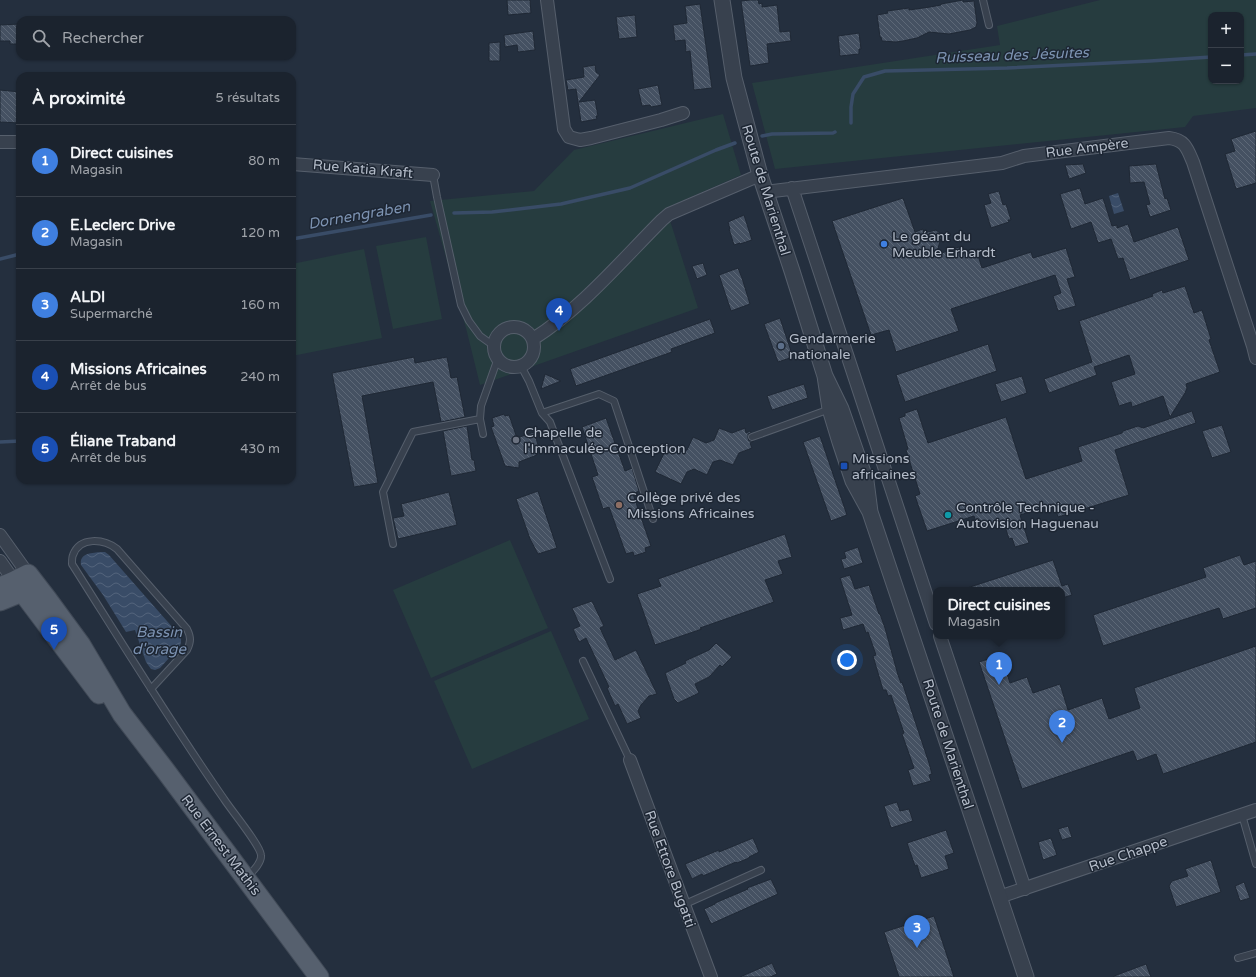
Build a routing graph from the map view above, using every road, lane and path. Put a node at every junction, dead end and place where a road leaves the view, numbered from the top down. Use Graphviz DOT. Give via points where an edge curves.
graph roads {
  1 [pos="547,0"];
  2 [pos="722,0"];
  3 [pos="983,0"];
  4 [pos="989,25"];
  5 [pos="683,113"];
  6 [pos="0,142"];
  7 [pos="16,142"];
  8 [pos="296,164"];
  9 [pos="433,175"];
  10 [pos="760,175"];
  11 [pos="792,188"];
  12 [pos="765,192"];
  13 [pos="533,339"];
  14 [pos="494,346"];
  15 [pos="498,358"];
  16 [pos="1256,358"];
  17 [pos="521,366"];
  18 [pos="835,408"];
  19 [pos="542,413"];
  20 [pos="480,419"];
  21 [pos="483,434"];
  22 [pos="752,437"];
  23 [pos="653,519"];
  24 [pos="0,535"];
  25 [pos="393,544"];
  26 [pos="0,560"];
  27 [pos="610,579"];
  28 [pos="20,584"];
  29 [pos="0,602"];
  30 [pos="933,615"];
  31 [pos="941,639"];
  32 [pos="583,661"];
  33 [pos="151,689"];
  34 [pos="630,760"];
  35 [pos="1256,810"];
  36 [pos="1242,815"];
  37 [pos="1256,864"];
  38 [pos="761,870"];
  39 [pos="246,879"];
  40 [pos="1025,889"];
  41 [pos="999,897"];
  42 [pos="684,905"];
  43 [pos="1256,953"];
  44 [pos="1238,958"];
  45 [pos="319,977"];
  46 [pos="711,977"];
  47 [pos="1026,977"];
  1 -- 5 [label="street" via="564,129 568,137 580,140 591,138"];
  2 -- 10 [label="street, Route de Marienthal" via="734,78"];
  3 -- 4 [label="lane"];
  6 -- 7 [label="street"];
  8 -- 9 [label="street, Rue Katia Kraft"];
  9 -- 14 [label="lane" via="461,304 480,336"];
  10 -- 12 [label="street, Route de Marienthal"];
  10 -- 13 [label="street" via="669,214 588,294 554,325"];
  11 -- 12 [label="street, Rue Ampère"];
  11 -- 16 [label="street, Rue Ampère" via="1002,163 1024,156 1176,139 1187,148"];
  11 -- 30 [label="street, Route de Marienthal"];
  12 -- 18 [label="street, Route de Marienthal"];
  13 -- 14 [label="street" via="524,329 510,327 499,334"];
  13 -- 17 [label="street" via="534,351"];
  14 -- 15 [label="street"];
  15 -- 17 [label="street" via="508,366"];
  15 -- 20 [label="lane" via="481,406"];
  17 -- 19 [label="lane"];
  18 -- 22 [label="lane"];
  18 -- 41 [label="street, Route de Marienthal" via="854,481 870,512"];
  19 -- 23 [label="lane" via="599,394 614,401"];
  19 -- 27 [label="lane" via="550,422"];
  20 -- 21 [label="lane"];
  20 -- 25 [label="lane" via="413,432 383,492"];
  24 -- 28 [label="street"];
  26 -- 28 [label="street"];
  28 -- 29 [label="main road"];
  28 -- 39 [label="main road, Rue Ernest Mathis" via="84,649 122,714"];
  31 -- 40 [label="street, Route de Marienthal"];
  32 -- 34 [label="lane"];
  33 -- 33 [label="lane" via="187,650 190,643 187,629 117,549 102,541 85,542 77,547 72,555 72,564"];
  33 -- 39 [label="lane" via="204,771 257,845 261,855 259,862"];
  34 -- 42 [label="street, Rue Ettore Bugatti"];
  35 -- 36 [label="street, Rue Chappe"];
  36 -- 37 [label="lane"];
  36 -- 40 [label="street, Rue Chappe"];
  38 -- 42 [label="lane"];
  39 -- 45 [label="main road, Rue Ernest Mathis"];
  40 -- 41 [label="street, Rue Chappe"];
  41 -- 47 [label="street, Route de Marienthal"];
  42 -- 46 [label="street, Rue Ettore Bugatti"];
  43 -- 44 [label="lane"];
}
